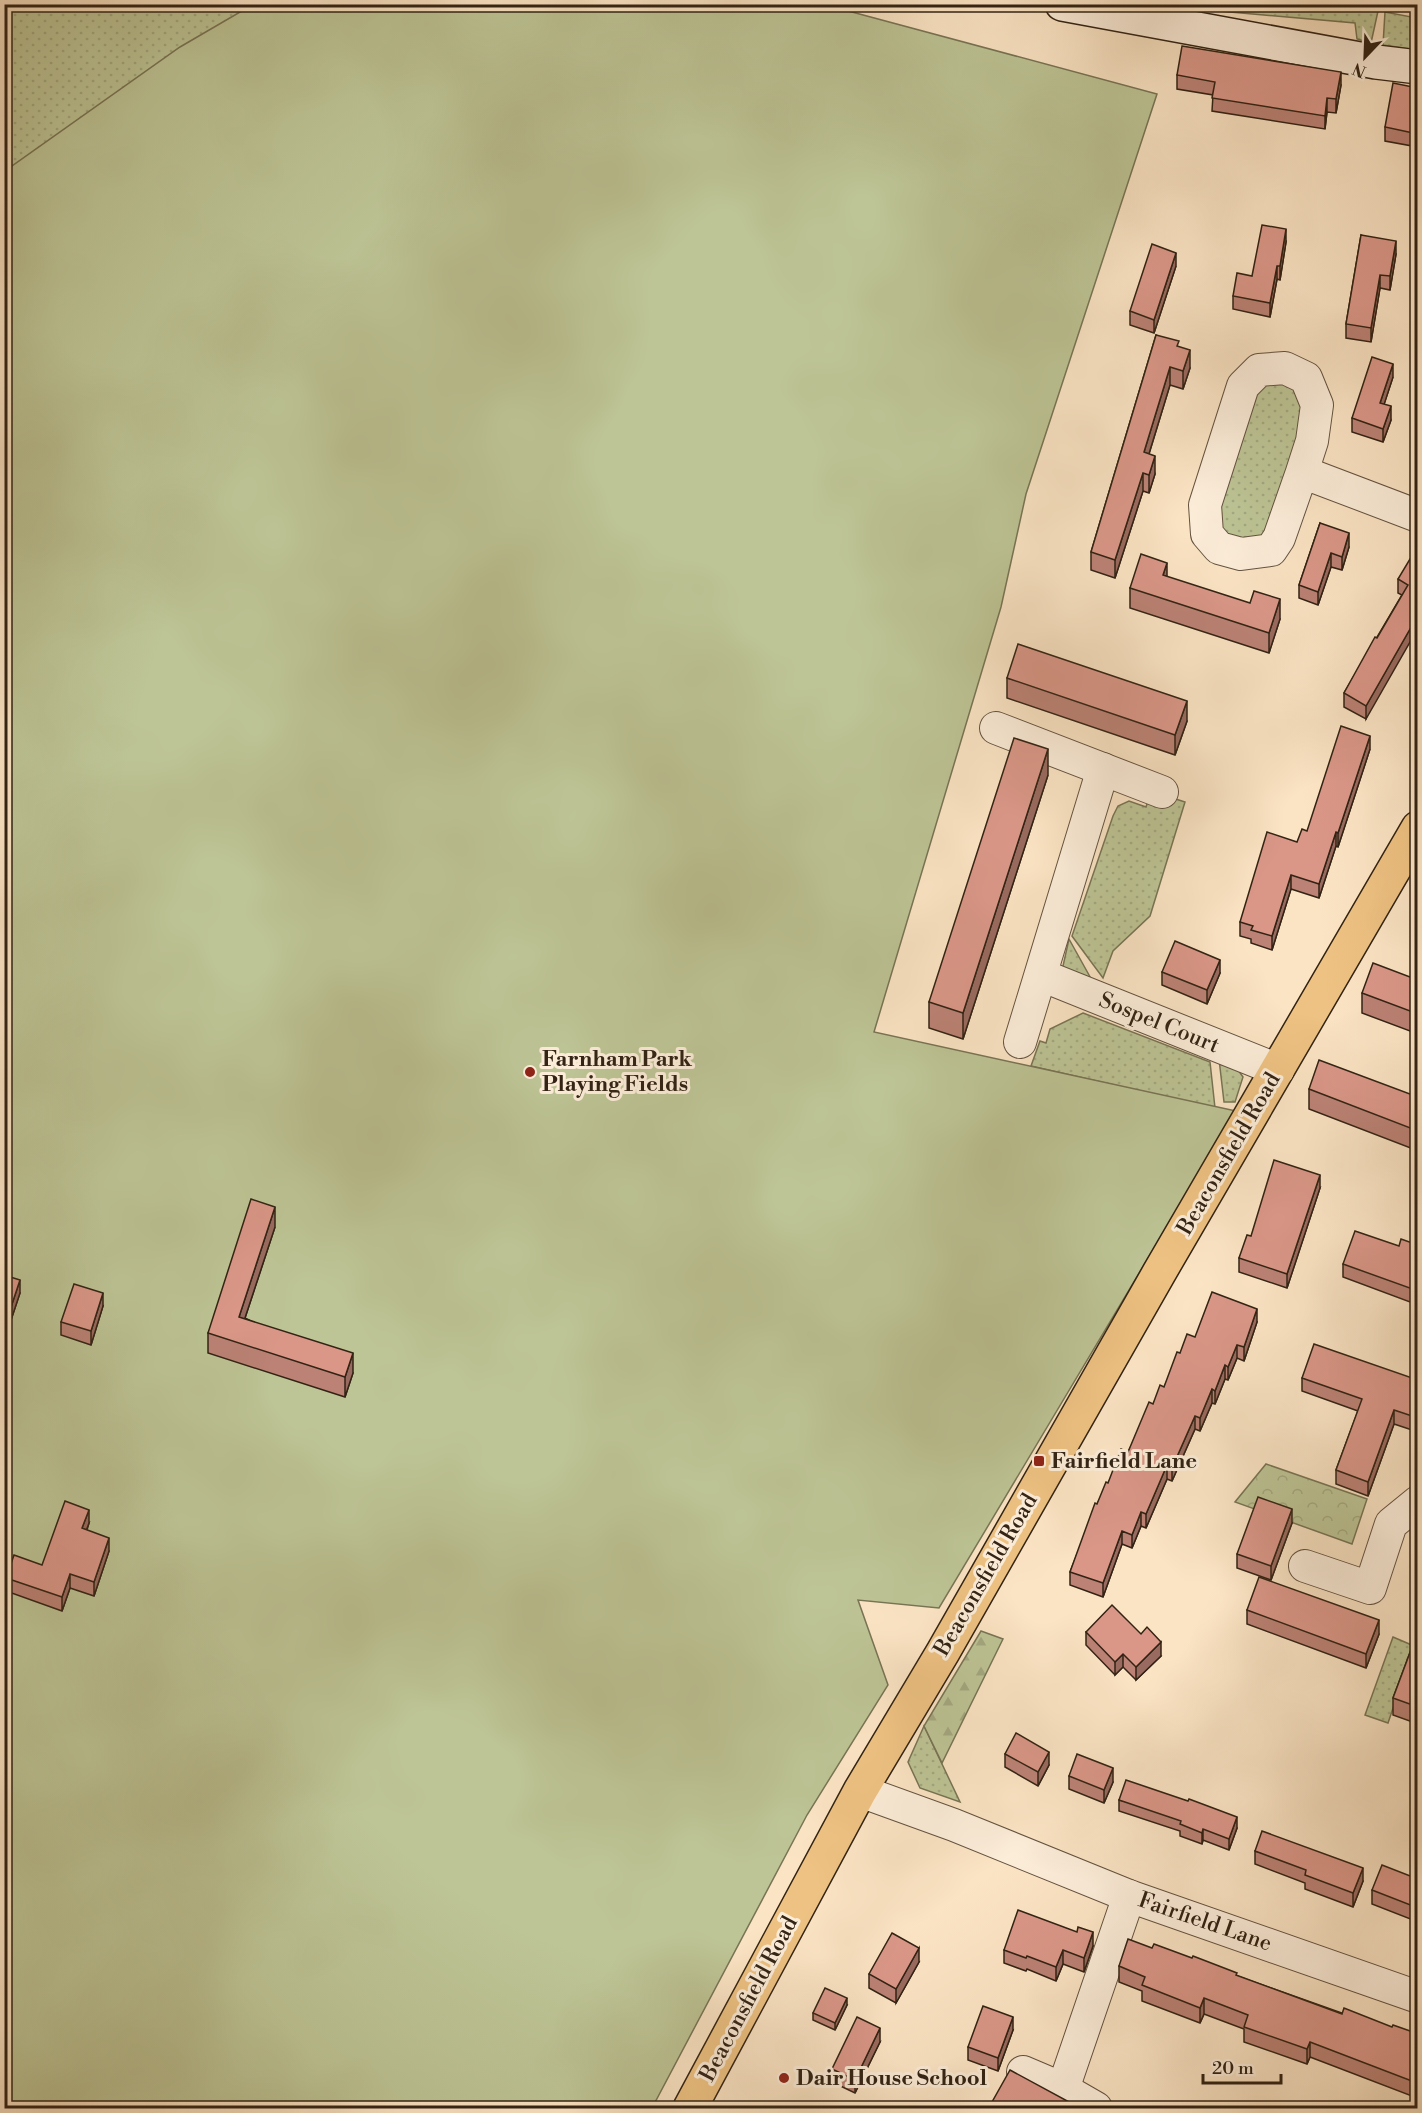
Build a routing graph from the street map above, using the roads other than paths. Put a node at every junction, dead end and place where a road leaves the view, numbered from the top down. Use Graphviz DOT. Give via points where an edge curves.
graph roads {
  1 [pos="1062,4"];
  2 [pos="1418,67"];
  3 [pos="1302,472"];
  4 [pos="1418,516"];
  5 [pos="996,728"];
  6 [pos="1103,769"];
  7 [pos="1162,792"];
  8 [pos="1418,828"];
  9 [pos="1041,975"];
  10 [pos="1020,1042"];
  11 [pos="1278,1070"];
  12 [pos="1418,1502"];
  13 [pos="1305,1566"];
  14 [pos="860,1791"];
  15 [pos="1129,1896"];
  16 [pos="1418,1997"];
  17 [pos="1023,2072"];
  18 [pos="1063,2089"];
  19 [pos="690,2109"];
  20 [pos="1096,2109"];
  1 -- 2 [label="main road"];
  3 -- 3 [label="street" via="1279,538 1271,550 1241,554 1219,548 1206,534 1204,505 1244,386 1258,370 1285,368 1306,378 1317,405"];
  3 -- 4 [label="street"];
  5 -- 6 [label="street"];
  6 -- 7 [label="street"];
  6 -- 9 [label="street"];
  8 -- 11 [label="main road, Beaconsfield Road"];
  9 -- 10 [label="street"];
  9 -- 11 [label="street, Sospel Court"];
  11 -- 14 [label="main road, Beaconsfield Road"];
  12 -- 13 [label="street" via="1391,1524 1370,1588"];
  14 -- 15 [label="street, Fairfield Lane"];
  14 -- 19 [label="main road, Beaconsfield Road"];
  15 -- 16 [label="street, Fairfield Lane"];
  15 -- 18 [label="street"];
  17 -- 18 [label="street"];
  18 -- 20 [label="street"];
}
